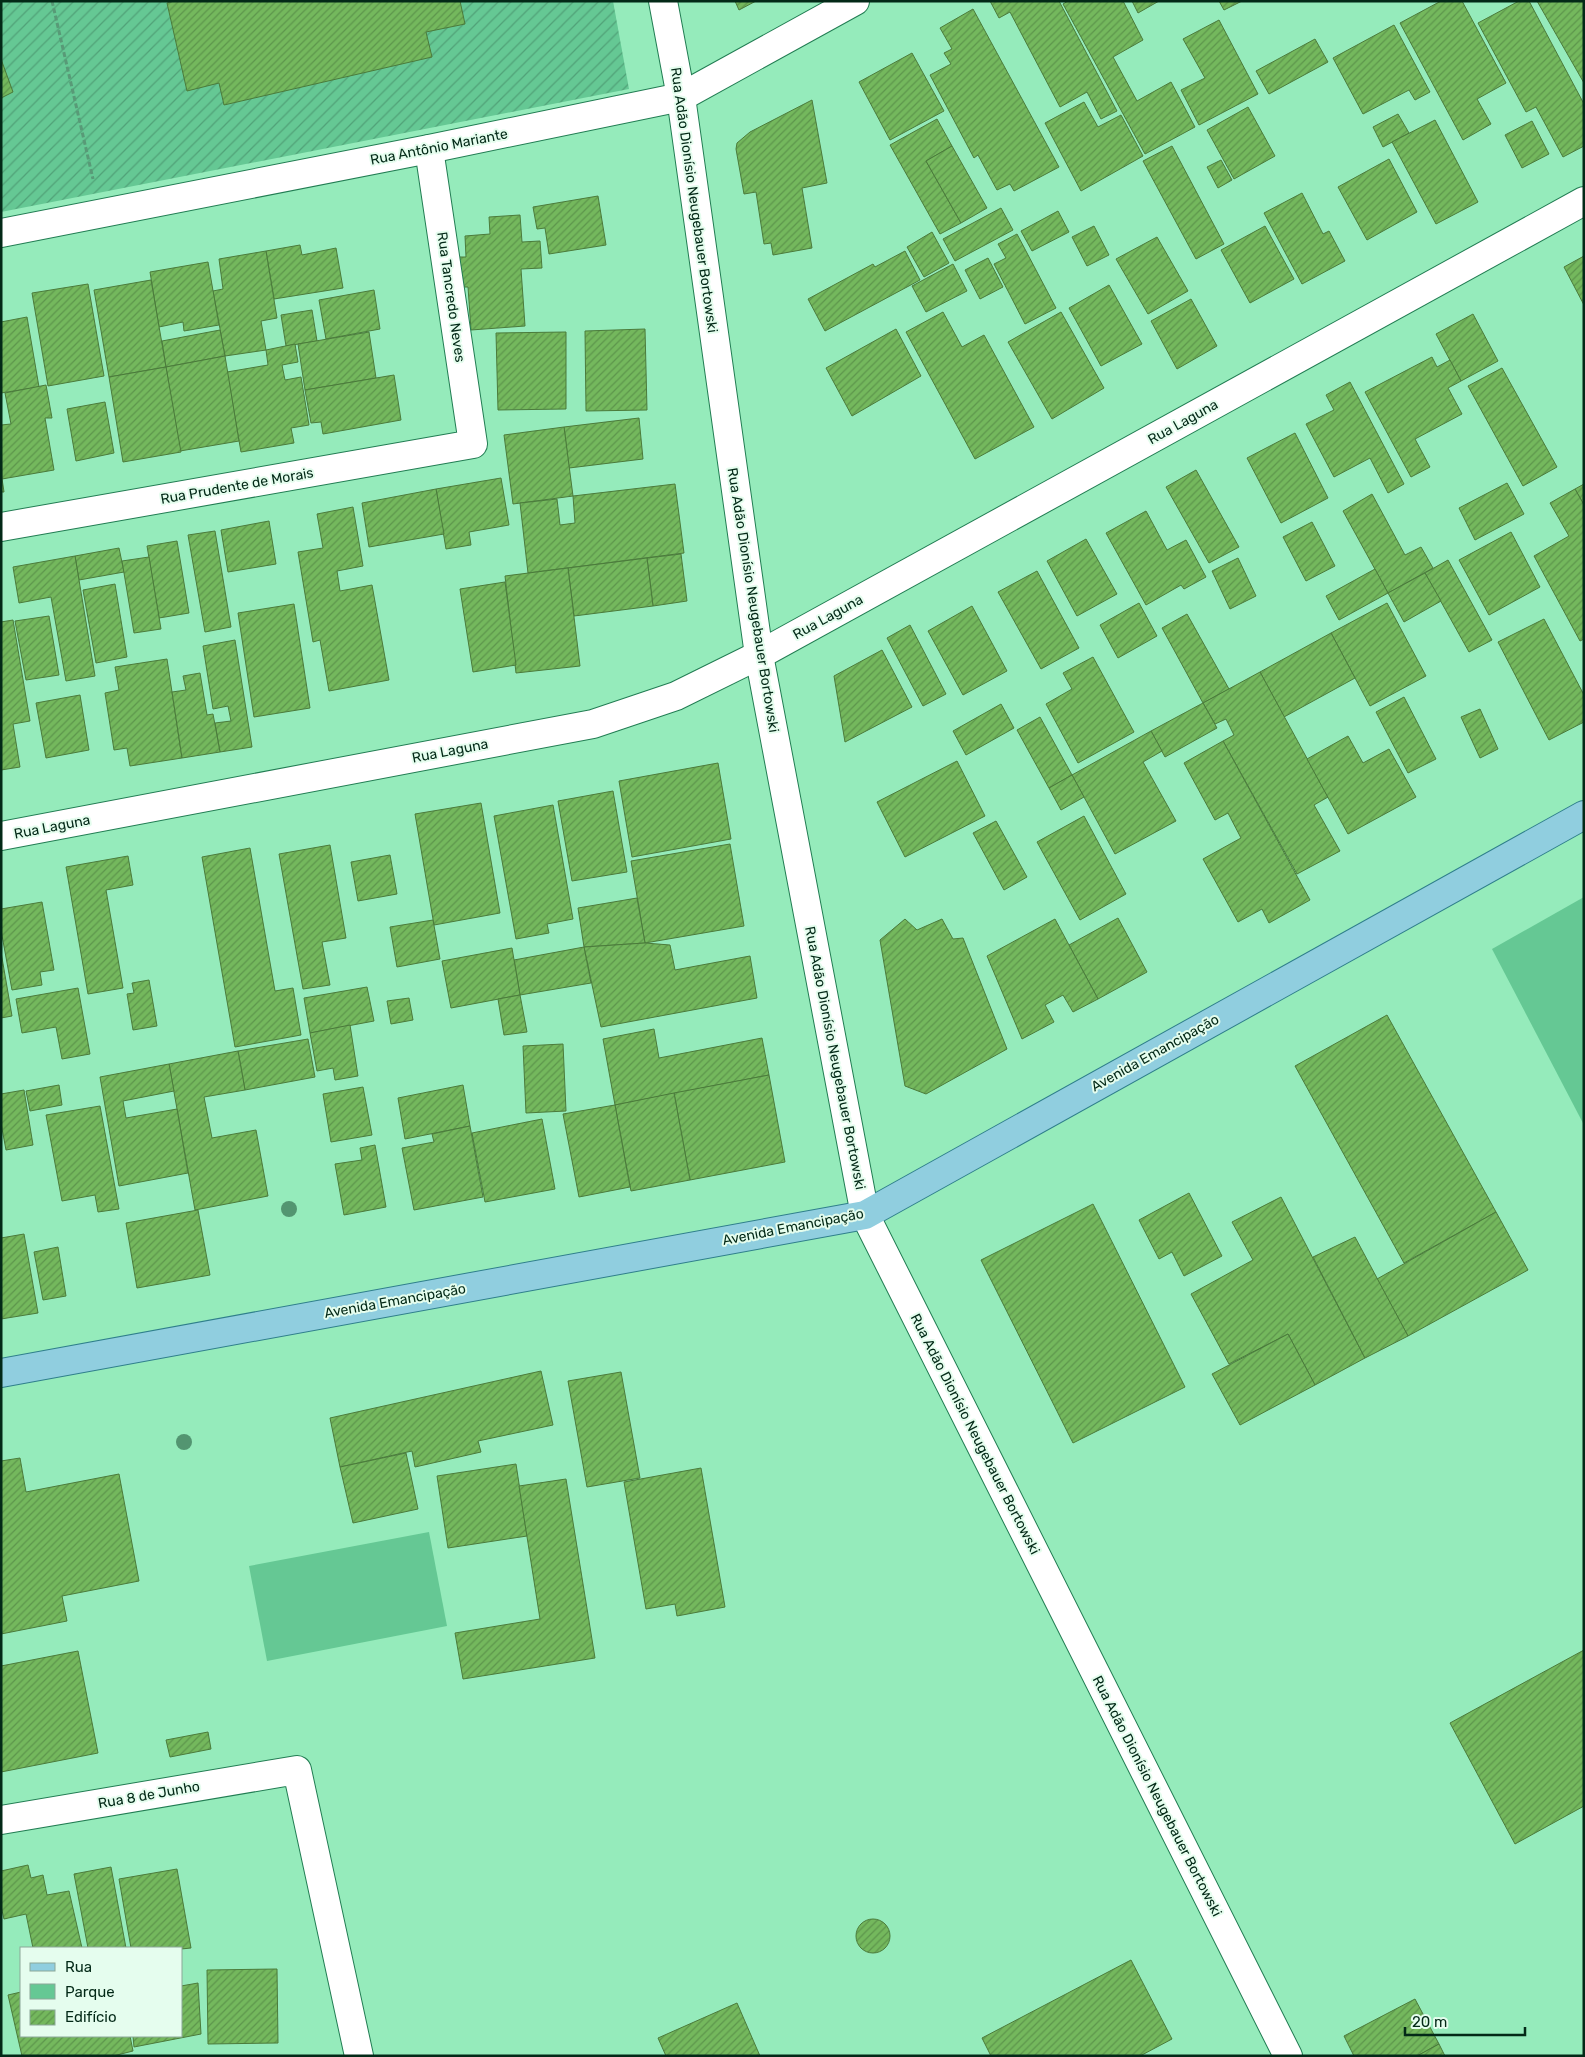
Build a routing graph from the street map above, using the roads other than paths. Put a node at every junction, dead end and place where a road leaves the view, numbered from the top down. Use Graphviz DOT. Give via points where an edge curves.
graph roads {
  1 [pos="663,1"];
  2 [pos="855,1"];
  3 [pos="681,97"];
  4 [pos="429,149"];
  5 [pos="1584,201"];
  6 [pos="1,233"];
  7 [pos="473,444"];
  8 [pos="1,527"];
  9 [pos="759,655"];
  10 [pos="1584,815"];
  11 [pos="1,836"];
  12 [pos="865,1215"];
  13 [pos="1,1373"];
  14 [pos="1,1820"];
  15 [pos="359,2056"];
  16 [pos="1288,2056"];
  1 -- 3 [label="street, Rua Adão Dionísio Neugebauer Bortowski"];
  2 -- 3 [label="street, Rua Antônio Mariante"];
  3 -- 4 [label="street, Rua Antônio Mariante"];
  3 -- 9 [label="street, Rua Adão Dionísio Neugebauer Bortowski"];
  4 -- 6 [label="street, Rua Antônio Mariante"];
  4 -- 7 [label="street, Rua Tancredo Neves"];
  5 -- 9 [label="street, Rua Laguna"];
  7 -- 8 [label="street, Rua Prudente de Morais"];
  9 -- 11 [label="street, Rua Laguna" via="676,696 592,724"];
  9 -- 12 [label="street, Rua Adão Dionísio Neugebauer Bortowski"];
  10 -- 12 [label="main road, Avenida Emancipação"];
  12 -- 13 [label="main road, Avenida Emancipação"];
  12 -- 16 [label="street, Rua Adão Dionísio Neugebauer Bortowski"];
  14 -- 15 [label="street, Rua 8 de Junho" via="297,1770"];
}
